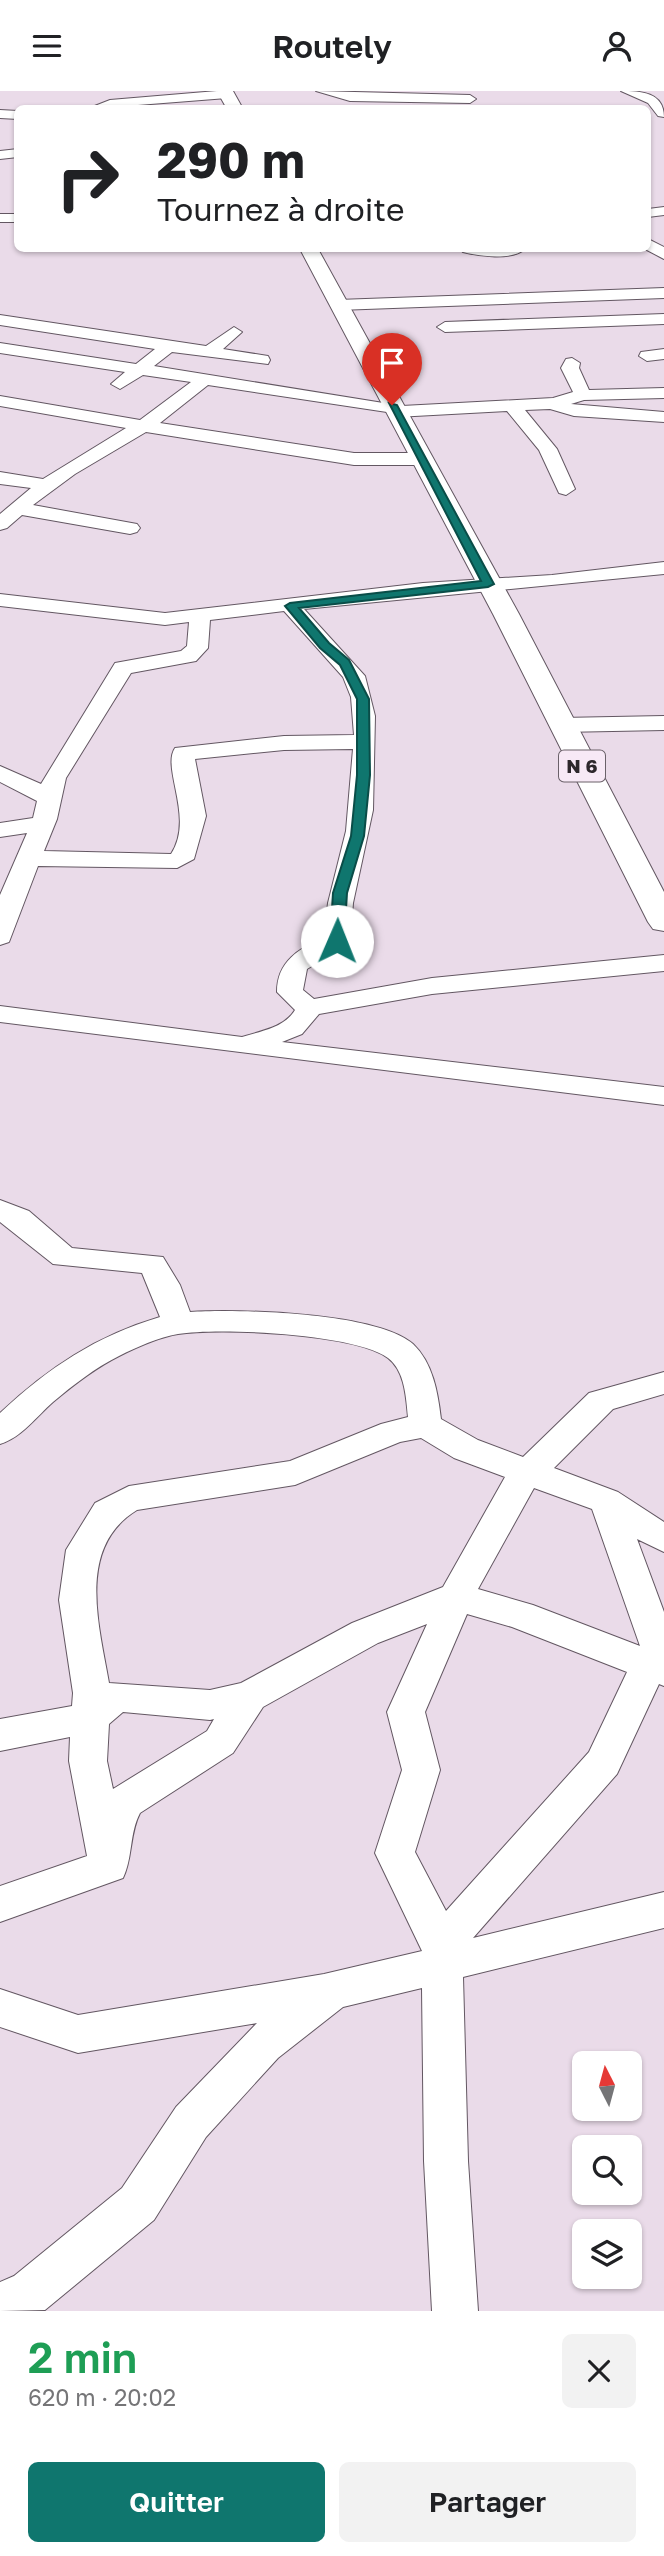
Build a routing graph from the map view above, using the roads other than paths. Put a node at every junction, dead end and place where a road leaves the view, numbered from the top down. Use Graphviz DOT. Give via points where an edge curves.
graph roads {
  1 [pos="322,91"];
  2 [pos="627,91"];
  3 [pos="229,98"];
  4 [pos="470,100"];
  5 [pos="107,105"];
  6 [pos="663,113"];
  7 [pos="311,252"];
  8 [pos="664,293"];
  9 [pos="338,305"];
  10 [pos="664,319"];
  11 [pos="0,320"];
  12 [pos="445,327"];
  13 [pos="59,328"];
  14 [pos="234,332"];
  15 [pos="169,346"];
  16 [pos="0,348"];
  17 [pos="26,352"];
  18 [pos="209,352"];
  19 [pos="262,360"];
  20 [pos="572,363"];
  21 [pos="141,369"];
  22 [pos="204,379"];
  23 [pos="120,384"];
  24 [pos="664,393"];
  25 [pos="583,395"];
  26 [pos="0,401"];
  27 [pos="554,403"];
  28 [pos="511,404"];
  29 [pos="395,410"];
  30 [pos="664,417"];
  31 [pos="149,425"];
  32 [pos="421,459"];
  33 [pos="0,478"];
  34 [pos="48,485"];
  35 [pos="566,489"];
  36 [pos="17,508"];
  37 [pos="0,524"];
  38 [pos="130,528"];
  39 [pos="664,568"];
  40 [pos="615,573"];
  41 [pos="488,584"];
  42 [pos="664,584"];
  43 [pos="0,600"];
  44 [pos="290,606"];
  45 [pos="200,617"];
  46 [pos="664,723"];
  47 [pos="561,725"];
  48 [pos="363,742"];
  49 [pos="0,772"];
  50 [pos="42,795"];
  51 [pos="0,796"];
  52 [pos="43,824"];
  53 [pos="0,830"];
  54 [pos="29,858"];
  55 [pos="5,901"];
  56 [pos="664,922"];
  57 [pos="0,937"];
  58 [pos="664,963"];
  59 [pos="309,1008"];
  60 [pos="0,1014"];
  61 [pos="245,1045"];
  62 [pos="664,1096"];
  63 [pos="0,1210"];
  64 [pos="178,1323"];
  65 [pos="664,1383"];
  66 [pos="425,1425"];
  67 [pos="0,1433"];
  68 [pos="529,1473"];
  69 [pos="606,1501"];
  70 [pos="664,1539"];
  71 [pos="456,1597"];
  72 [pos="659,1654"];
  73 [pos="250,1696"];
  74 [pos="91,1718"];
  75 [pos="0,1735"];
  76 [pos="109,1866"];
  77 [pos="0,1904"];
  78 [pos="664,1910"];
  79 [pos="442,1953"];
  80 [pos="334,1991"];
  81 [pos="0,2008"];
  82 [pos="0,2305"];
  83 [pos="455,2311"];
  1 -- 4 [label="street" via="350,97"];
  2 -- 6 [label="street" via="653,100"];
  3 -- 5 [label="street"];
  7 -- 9 [label="main road, N 6"];
  8 -- 9 [label="street"];
  9 -- 29 [label="main road, N 6"];
  10 -- 12 [label="street"];
  11 -- 13 [label="street"];
  13 -- 15 [label="street"];
  13 -- 17 [label="street"];
  14 -- 18 [label="street"];
  15 -- 18 [label="street"];
  15 -- 21 [label="street"];
  16 -- 17 [label="street"];
  17 -- 21 [label="street"];
  18 -- 19 [label="street"];
  20 -- 25 [label="street" via="570,368"];
  21 -- 22 [label="street"];
  21 -- 23 [label="street"];
  22 -- 29 [label="street"];
  22 -- 31 [label="street"];
  24 -- 25 [label="street"];
  25 -- 27 [label="street"];
  26 -- 31 [label="street"];
  27 -- 28 [label="street"];
  27 -- 30 [label="street" via="574,411"];
  28 -- 29 [label="street"];
  28 -- 35 [label="street" via="548,449"];
  29 -- 32 [label="main road, N 6"];
  31 -- 32 [label="street" via="341,457"];
  31 -- 34 [label="street"];
  32 -- 41 [label="main road, N 6"];
  33 -- 34 [label="street"];
  34 -- 36 [label="street"];
  36 -- 37 [label="street"];
  36 -- 38 [label="street"];
  39 -- 40 [label="street"];
  40 -- 41 [label="street"];
  40 -- 42 [label="street"];
  41 -- 44 [label="street"];
  41 -- 47 [label="main road, N 6"];
  43 -- 45 [label="street" via="149,618"];
  44 -- 45 [label="street"];
  44 -- 48 [label="street" via="357,681 363,699"];
  45 -- 50 [label="street" via="197,648 188,656 123,668"];
  46 -- 47 [label="street"];
  47 -- 56 [label="main road, N 6"];
  48 -- 54 [label="street" via="284,743 183,754 194,816 185,854 177,861"];
  48 -- 59 [label="street" via="358,836 340,893 337,941 300,961 290,974 290,992"];
  49 -- 50 [label="street"];
  50 -- 51 [label="street"];
  50 -- 52 [label="street"];
  52 -- 53 [label="street"];
  52 -- 54 [label="street"];
  54 -- 55 [label="street"];
  55 -- 57 [label="street"];
  58 -- 59 [label="street" via="432,986"];
  59 -- 61 [label="street" via="297,1028"];
  60 -- 61 [label="street"];
  61 -- 62 [label="street"];
  63 -- 64 [label="street" via="18,1218 64,1257 152,1264"];
  64 -- 66 [label="street" via="305,1326 365,1333 399,1349 414,1368"];
  64 -- 67 [label="street" via="123,1342 66,1374"];
  65 -- 68 [label="street" via="601,1401"];
  66 -- 68 [label="street" via="467,1449"];
  66 -- 74 [label="street" via="393,1432 295,1473 142,1496 107,1512 83,1550 77,1600 92,1693"];
  68 -- 69 [label="street"];
  68 -- 71 [label="street" via="518,1483"];
  69 -- 70 [label="street"];
  69 -- 72 [label="street"];
  71 -- 72 [label="street"];
  71 -- 73 [label="street" via="365,1633"];
  71 -- 79 [label="street" via="406,1712 421,1770 395,1853"];
  72 -- 79 [label="street" via="603,1763"];
  73 -- 74 [label="street" via="210,1705 115,1696"];
  73 -- 76 [label="street" via="220,1742 126,1801 112,1829"];
  74 -- 75 [label="street"];
  74 -- 76 [label="street" via="88,1761"];
  76 -- 77 [label="street"];
  78 -- 79 [label="street" via="562,1937"];
  79 -- 80 [label="street"];
  79 -- 83 [label="street" via="446,2161"];
  80 -- 81 [label="street" via="78,2034"];
  80 -- 82 [label="street" via="263,2044 191,2122 138,2204 29,2294"];
}
